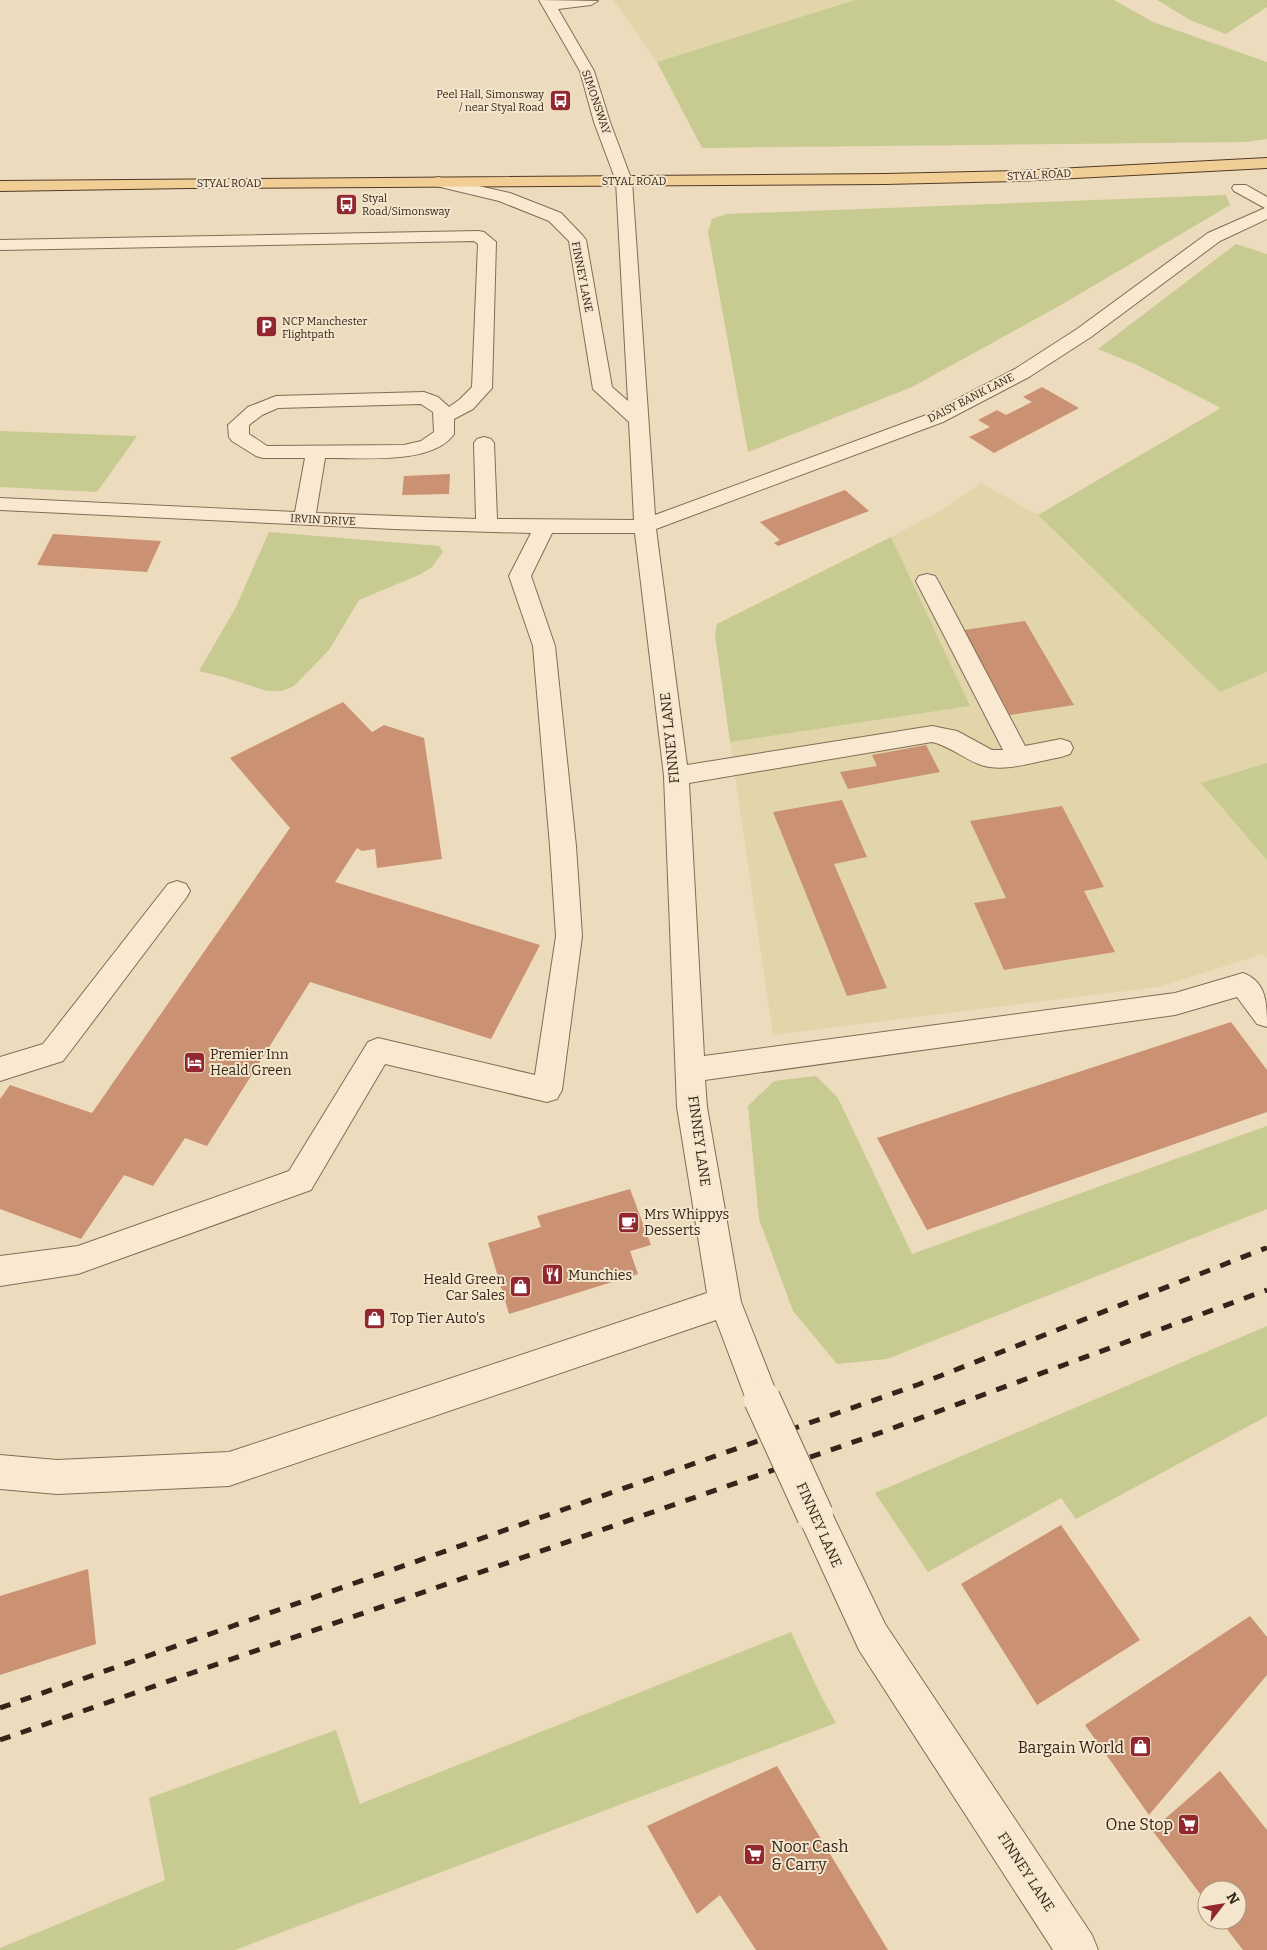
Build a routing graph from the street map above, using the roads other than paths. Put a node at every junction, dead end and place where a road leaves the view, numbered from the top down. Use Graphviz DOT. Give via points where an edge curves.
graph roads {
  1 [pos="591,1"];
  2 [pos="548,3"];
  3 [pos="1267,162"];
  4 [pos="624,181"];
  5 [pos="438,182"];
  6 [pos="0,186"];
  7 [pos="1240,188"];
  8 [pos="1267,204"];
  9 [pos="1267,213"];
  10 [pos="0,245"];
  11 [pos="446,415"];
  12 [pos="639,421"];
  13 [pos="484,443"];
  14 [pos="316,452"];
  15 [pos="0,504"];
  16 [pos="304,519"];
  17 [pos="486,524"];
  18 [pos="646,526"];
  19 [pos="545,527"];
  20 [pos="927,580"];
  21 [pos="1061,748"];
  22 [pos="1018,756"];
  23 [pos="676,776"];
  24 [pos="177,892"];
  25 [pos="1267,1016"];
  26 [pos="0,1069"];
  27 [pos="690,1070"];
  28 [pos="0,1271"];
  29 [pos="725,1302"];
  30 [pos="0,1472"];
  31 [pos="1077,1950"];
  1 -- 2 [label="street"];
  2 -- 4 [label="street, SIMONSWAY" via="586,71"];
  3 -- 4 [label="main road, STYAL ROAD" via="1018,176"];
  4 -- 5 [label="main road, STYAL ROAD"];
  4 -- 12 [label="street, FINNEY LANE"];
  5 -- 6 [label="main road, STYAL ROAD"];
  5 -- 12 [label="street, FINNEY LANE" via="504,197 546,214 555,218 577,240 603,388"];
  7 -- 8 [label="street"];
  9 -- 18 [label="street, DAISY BANK LANE" via="1214,237 1084,333 1022,373 936,418"];
  10 -- 11 [label="street" via="484,238 487,242 482,388 466,405"];
  11 -- 14 [label="street" via="444,434 428,445 404,451"];
  11 -- 14 [label="street" via="438,404 424,398 276,402 258,407 238,425 239,437 263,452"];
  12 -- 18 [label="street, FINNEY LANE"];
  13 -- 17 [label="street"];
  14 -- 16 [label="street"];
  15 -- 16 [label="street, IRVIN DRIVE"];
  16 -- 17 [label="street, IRVIN DRIVE"];
  17 -- 19 [label="street, IRVIN DRIVE"];
  18 -- 19 [label="street, IRVIN DRIVE"];
  18 -- 23 [label="street, FINNEY LANE"];
  19 -- 28 [label="street" via="520,576 544,646 569,936 547,1090 378,1050 300,1181 78,1260"];
  20 -- 22 [label="street"];
  21 -- 22 [label="street"];
  22 -- 23 [label="street" via="988,758 948,737 932,734"];
  23 -- 27 [label="street, FINNEY LANE"];
  24 -- 26 [label="street" via="53,1053"];
  25 -- 27 [label="street" via="1243,984 1175,1004"];
  27 -- 29 [label="street, FINNEY LANE" via="692,1107"];
  29 -- 30 [label="street" via="229,1469 57,1477"];
  29 -- 31 [label="street, FINNEY LANE, bridge" via="762,1399 872,1637"];
}
